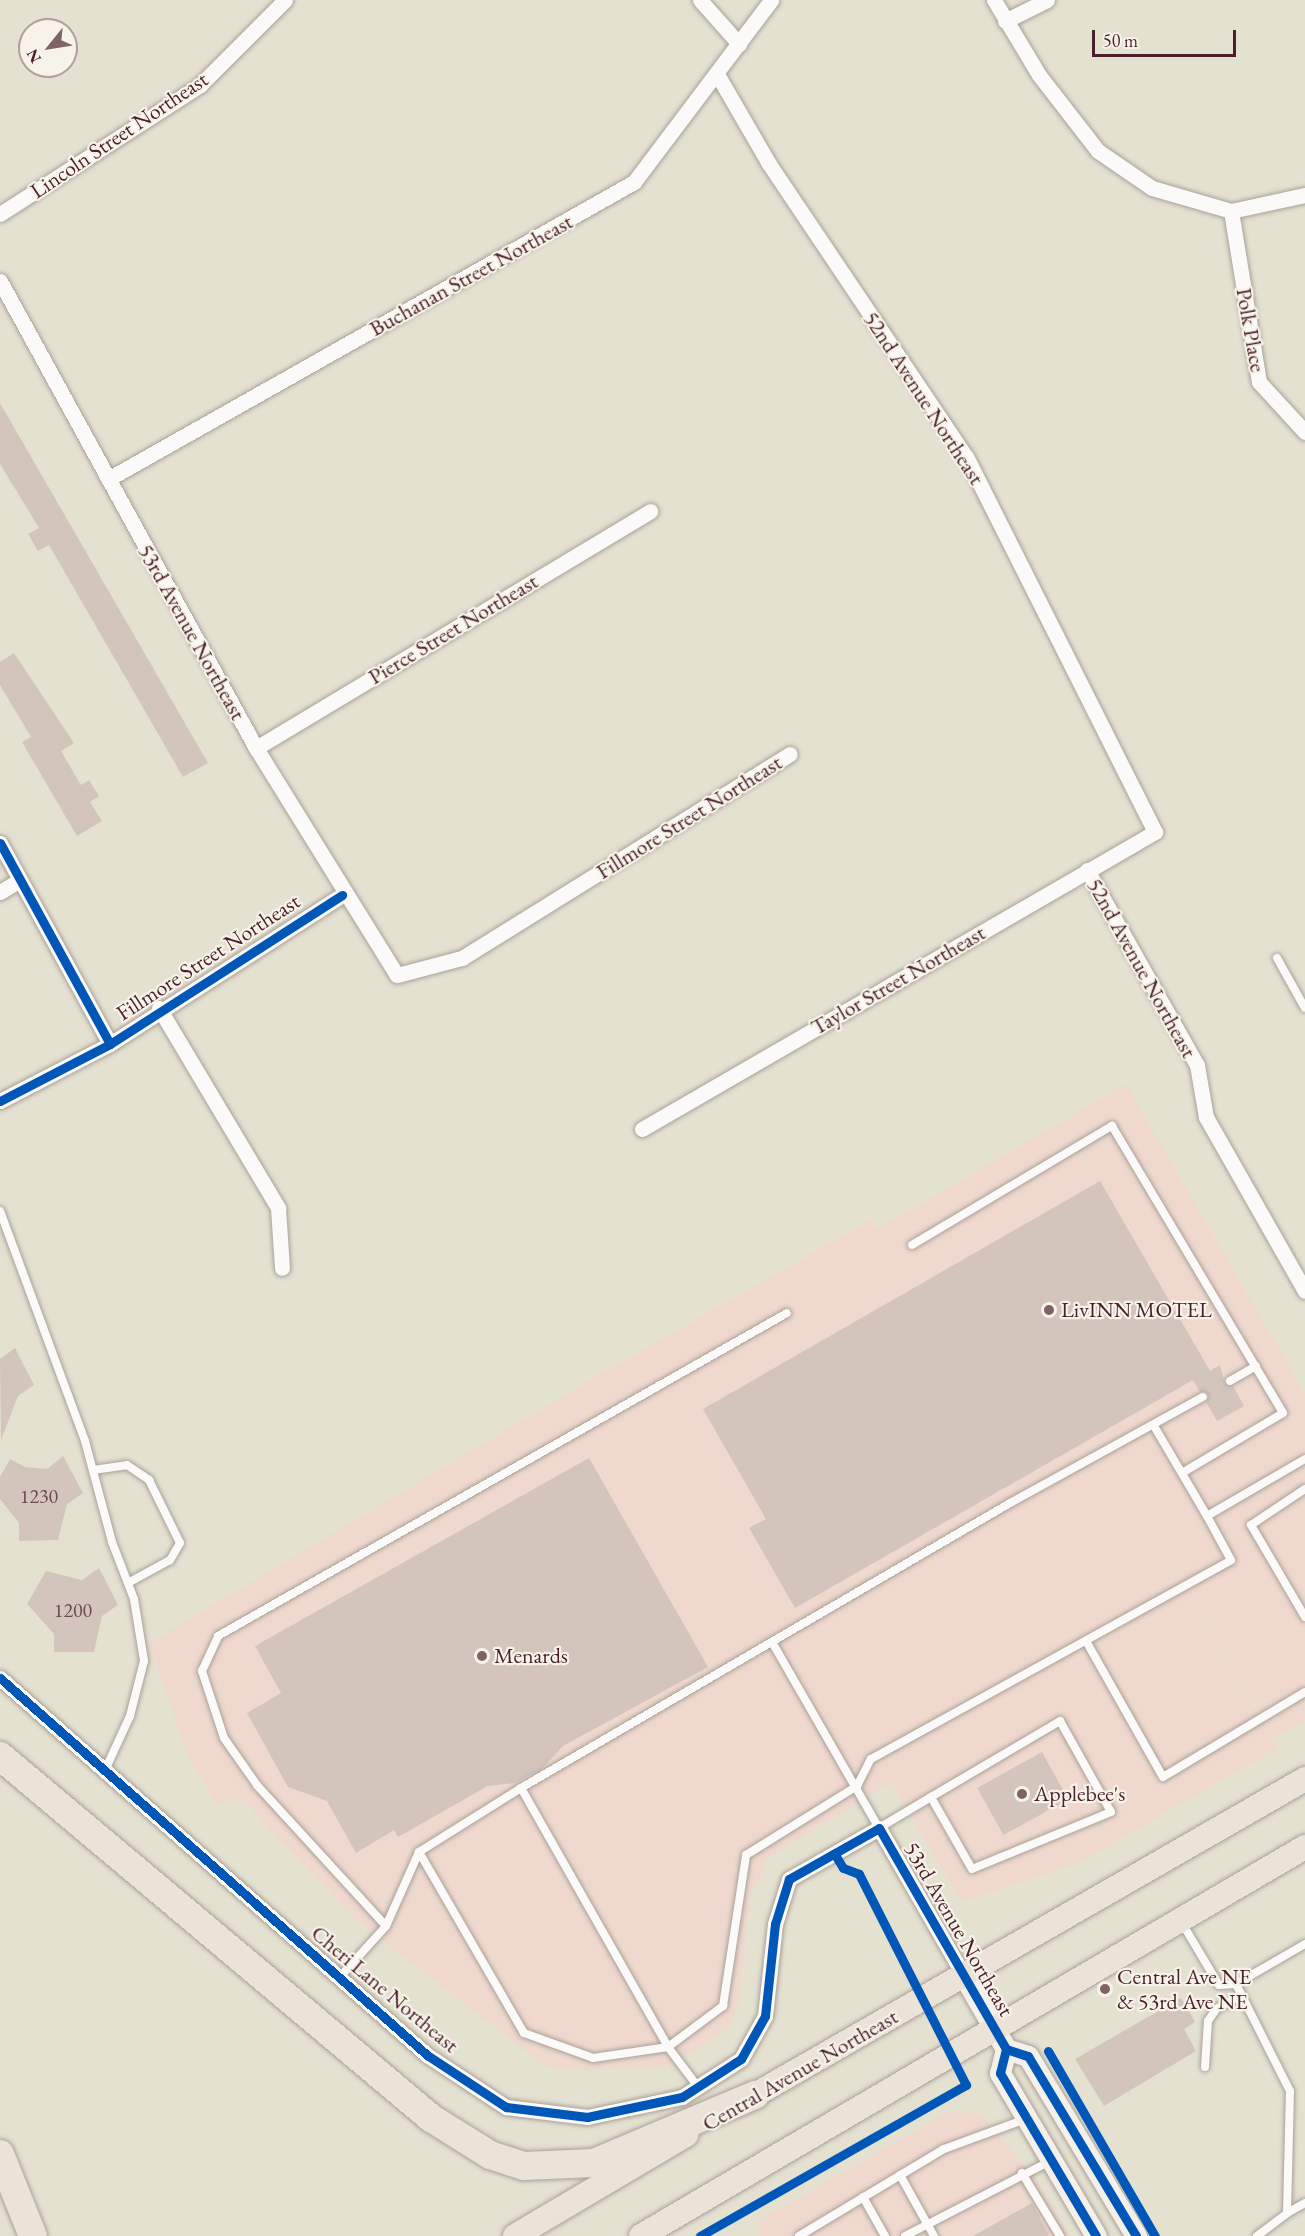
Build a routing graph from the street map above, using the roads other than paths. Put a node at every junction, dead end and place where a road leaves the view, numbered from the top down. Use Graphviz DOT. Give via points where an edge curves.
graph roads {
  1 [pos="285,0"];
  2 [pos="700,0"];
  3 [pos="771,0"];
  4 [pos="994,0"];
  5 [pos="1047,0"];
  6 [pos="1005,21"];
  7 [pos="739,44"];
  8 [pos="717,74"];
  9 [pos="1305,195"];
  10 [pos="1231,211"];
  11 [pos="0,214"];
  12 [pos="0,282"];
  13 [pos="1305,432"];
  14 [pos="108,479"];
  15 [pos="650,511"];
  16 [pos="256,748"];
  17 [pos="790,754"];
  18 [pos="1155,832"];
  19 [pos="0,843"];
  20 [pos="1087,870"];
  21 [pos="20,880"];
  22 [pos="0,892"];
  23 [pos="342,895"];
  24 [pos="1277,958"];
  25 [pos="397,975"];
  26 [pos="159,1008"];
  27 [pos="1305,1008"];
  28 [pos="110,1044"];
  29 [pos="0,1101"];
  30 [pos="642,1129"];
  31 [pos="0,1211"];
  32 [pos="912,1245"];
  33 [pos="282,1268"];
  34 [pos="1305,1291"];
  35 [pos="787,1313"];
  36 [pos="1256,1366"];
  37 [pos="1230,1381"];
  38 [pos="1203,1397"];
  39 [pos="1154,1426"];
  40 [pos="1305,1459"];
  41 [pos="93,1470"];
  42 [pos="1182,1473"];
  43 [pos="1305,1489"];
  44 [pos="1207,1516"];
  45 [pos="128,1583"];
  46 [pos="1305,1617"];
  47 [pos="1086,1641"];
  48 [pos="772,1642"];
  49 [pos="0,1678"];
  50 [pos="1305,1692"];
  51 [pos="0,1756"];
  52 [pos="105,1770"];
  53 [pos="1305,1779"];
  54 [pos="857,1786"];
  55 [pos="522,1788"];
  56 [pos="932,1797"];
  57 [pos="879,1828"];
  58 [pos="1305,1847"];
  59 [pos="419,1852"];
  60 [pos="1181,1922"];
  61 [pos="386,1926"];
  62 [pos="1305,1944"];
  63 [pos="964,1976"];
  64 [pos="339,1978"];
  65 [pos="1236,1984"];
  66 [pos="1241,1995"];
  67 [pos="1000,2040"];
  68 [pos="668,2047"];
  69 [pos="1205,2067"];
  70 [pos="698,2087"];
  71 [pos="754,2096"];
  72 [pos="1027,2118"];
  73 [pos="0,2154"];
  74 [pos="1052,2159"];
  75 [pos="0,2171"];
  76 [pos="1022,2173"];
  77 [pos="900,2175"];
  78 [pos="863,2198"];
  79 [pos="1305,2203"];
  80 [pos="1287,2213"];
  81 [pos="928,2223"];
  82 [pos="22,2236"];
  83 [pos="33,2236"];
  84 [pos="515,2236"];
  85 [pos="641,2236"];
  86 [pos="799,2236"];
  87 [pos="885,2236"];
  88 [pos="905,2236"];
  89 [pos="934,2236"];
  90 [pos="1060,2236"];
  91 [pos="1096,2236"];
  92 [pos="1136,2236"];
  93 [pos="1257,2236"];
  1 -- 11 [label="street, Lincoln Street Northeast" via="200,85"];
  2 -- 7 [label="street"];
  3 -- 7 [label="street, Buchanan Street Northeast"];
  4 -- 6 [label="street"];
  5 -- 6 [label="street"];
  6 -- 10 [label="street" via="1098,151 1152,188"];
  7 -- 8 [label="street, Buchanan Street Northeast"];
  8 -- 14 [label="street, Buchanan Street Northeast" via="634,182"];
  8 -- 18 [label="street, 52nd Avenue Northeast" via="768,162 966,457"];
  9 -- 10 [label="street"];
  10 -- 13 [label="street, Polk Place" via="1259,382"];
  12 -- 14 [label="street, 53rd Avenue Northeast"];
  14 -- 16 [label="street, 53rd Avenue Northeast"];
  15 -- 16 [label="street, Pierce Street Northeast"];
  16 -- 23 [label="street, 53rd Avenue Northeast"];
  17 -- 25 [label="street, Fillmore Street Northeast" via="462,958"];
  18 -- 20 [label="street, Taylor Street Northeast"];
  19 -- 21 [label="street"];
  20 -- 30 [label="street, Taylor Street Northeast"];
  20 -- 34 [label="street, 52nd Avenue Northeast" via="1197,1065 1206,1117"];
  21 -- 22 [label="street"];
  21 -- 28 [label="street"];
  23 -- 25 [label="street, 53rd Avenue Northeast"];
  23 -- 26 [label="street, Fillmore Street Northeast"];
  24 -- 27 [label="lane"];
  26 -- 28 [label="street, Fillmore Street Northeast"];
  26 -- 33 [label="street" via="278,1208"];
  28 -- 29 [label="street, Fillmore Street Northeast"];
  31 -- 41 [label="lane"];
  32 -- 36 [label="lane" via="1112,1126"];
  35 -- 61 [label="lane" via="218,1636 202,1671 224,1738 257,1785"];
  36 -- 37 [label="lane"];
  36 -- 42 [label="lane" via="1284,1413"];
  38 -- 39 [label="lane"];
  39 -- 42 [label="lane"];
  39 -- 48 [label="lane"];
  40 -- 44 [label="lane"];
  41 -- 45 [label="lane"];
  41 -- 45 [label="lane" via="127,1465 149,1480 180,1543 170,1560"];
  42 -- 44 [label="lane"];
  43 -- 46 [label="lane" via="1251,1525"];
  44 -- 47 [label="lane" via="1231,1560"];
  45 -- 52 [label="lane" via="144,1661 130,1716"];
  47 -- 50 [label="lane" via="1163,1778"];
  47 -- 54 [label="lane" via="871,1759"];
  48 -- 54 [label="lane, 53rd Avenue Northeast"];
  48 -- 55 [label="lane"];
  49 -- 52 [label="street, Cheri Lane Northeast"];
  51 -- 71 [label="highway" via="431,2118 490,2155 524,2166 594,2163"];
  52 -- 64 [label="street, Cheri Lane Northeast"];
  53 -- 63 [label="main road, Central Avenue Northeast"];
  54 -- 57 [label="lane, 53rd Avenue Northeast"];
  54 -- 68 [label="lane" via="746,1855 723,2006"];
  55 -- 59 [label="lane"];
  55 -- 68 [label="lane"];
  56 -- 56 [label="lane" via="1060,1721 1111,1812 972,1869"];
  56 -- 57 [label="lane"];
  57 -- 63 [label="street, 53rd Avenue Northeast"];
  57 -- 70 [label="street, Cheri Lane Northeast" via="789,1879 775,1924 765,2016 741,2059"];
  58 -- 60 [label="main road"];
  59 -- 61 [label="lane"];
  59 -- 68 [label="lane" via="524,2033 593,2058"];
  60 -- 65 [label="lane" via="1219,1985"];
  60 -- 67 [label="main road"];
  61 -- 64 [label="lane"];
  62 -- 65 [label="lane"];
  63 -- 67 [label="street, 53rd Avenue Northeast"];
  63 -- 71 [label="main road, Central Avenue Northeast"];
  64 -- 70 [label="street, Cheri Lane Northeast" via="427,2055 506,2106 587,2117 682,2097"];
  65 -- 66 [label="lane"];
  66 -- 69 [label="lane" via="1215,2009 1208,2021"];
  66 -- 80 [label="lane" via="1290,2091"];
  67 -- 72 [label="street, 53rd Avenue Northeast" via="1000,2073"];
  67 -- 85 [label="main road"];
  67 -- 92 [label="street, 53rd Avenue Northeast" via="1028,2056"];
  68 -- 70 [label="lane"];
  71 -- 84 [label="main road, Central Avenue Northeast"];
  72 -- 74 [label="street, 53rd Avenue Northeast"];
  72 -- 77 [label="lane" via="944,2149"];
  73 -- 83 [label="highway"];
  74 -- 76 [label="lane"];
  74 -- 91 [label="street, 53rd Avenue Northeast"];
  75 -- 82 [label="highway"];
  76 -- 81 [label="lane"];
  76 -- 90 [label="lane"];
  77 -- 78 [label="lane"];
  77 -- 81 [label="lane"];
  78 -- 86 [label="lane"];
  78 -- 87 [label="lane"];
  79 -- 80 [label="lane"];
  80 -- 93 [label="lane"];
  81 -- 88 [label="lane"];
  81 -- 89 [label="lane"];
}
